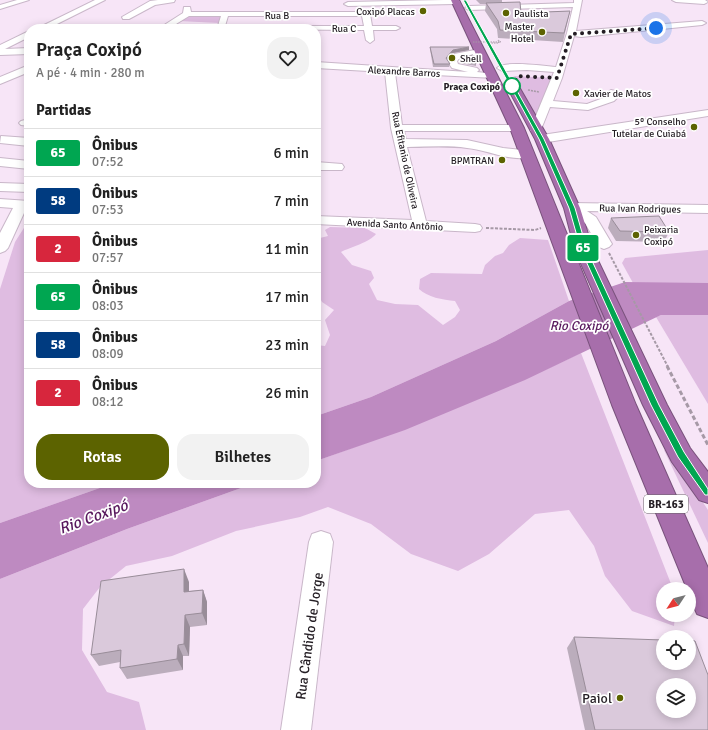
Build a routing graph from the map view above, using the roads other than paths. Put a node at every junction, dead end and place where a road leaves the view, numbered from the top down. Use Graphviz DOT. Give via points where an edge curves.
graph roads {
  1 [pos="100,0"];
  2 [pos="171,0"];
  3 [pos="676,0"];
  4 [pos="0,1"];
  5 [pos="22,1"];
  6 [pos="578,2"];
  7 [pos="461,3"];
  8 [pos="705,3"];
  9 [pos="347,4"];
  10 [pos="0,7"];
  11 [pos="225,14"];
  12 [pos="682,15"];
  13 [pos="126,17"];
  14 [pos="636,18"];
  15 [pos="176,21"];
  16 [pos="50,24"];
  17 [pos="171,24"];
  18 [pos="203,24"];
  19 [pos="222,24"];
  20 [pos="705,25"];
  21 [pos="321,27"];
  22 [pos="368,28"];
  23 [pos="396,28"];
  24 [pos="656,28"];
  25 [pos="571,30"];
  26 [pos="669,34"];
  27 [pos="24,36"];
  28 [pos="370,40"];
  29 [pos="486,45"];
  30 [pos="0,48"];
  31 [pos="0,52"];
  32 [pos="24,52"];
  33 [pos="24,53"];
  34 [pos="0,61"];
  35 [pos="321,65"];
  36 [pos="24,70"];
  37 [pos="390,71"];
  38 [pos="498,73"];
  39 [pos="558,74"];
  40 [pos="0,81"];
  41 [pos="611,93"];
  42 [pos="547,104"];
  43 [pos="708,113"];
  44 [pos="397,128"];
  45 [pos="517,128"];
  46 [pos="537,130"];
  47 [pos="1,140"];
  48 [pos="24,142"];
  49 [pos="402,143"];
  50 [pos="527,154"];
  51 [pos="0,162"];
  52 [pos="24,164"];
  53 [pos="321,166"];
  54 [pos="338,167"];
  55 [pos="0,187"];
  56 [pos="24,188"];
  57 [pos="0,203"];
  58 [pos="24,205"];
  59 [pos="24,207"];
  60 [pos="572,207"];
  61 [pos="708,209"];
  62 [pos="321,220"];
  63 [pos="420,225"];
  64 [pos="475,228"];
  65 [pos="604,244"];
  66 [pos="0,248"];
  67 [pos="575,253"];
  68 [pos="708,492"];
  69 [pos="321,542"];
  70 [pos="708,603"];
  71 [pos="296,730"];
  1 -- 16 [label="street"];
  2 -- 13 [label="street" via="153,3"];
  3 -- 8 [label="street"];
  4 -- 5 [label="street"];
  5 -- 10 [label="street"];
  6 -- 7 [label="street"];
  6 -- 25 [label="street"];
  7 -- 9 [label="street"];
  7 -- 29 [label="highway, BR-163"];
  11 -- 15 [label="street, Rua B" via="187,12"];
  11 -- 19 [label="street"];
  11 -- 22 [label="street, Rua B" via="366,14"];
  12 -- 20 [label="street"];
  14 -- 24 [label="street"];
  15 -- 17 [label="street"];
  15 -- 18 [label="street, Rua C"];
  20 -- 24 [label="street"];
  21 -- 22 [label="street, Rua C"];
  22 -- 23 [label="street, Rua C"];
  22 -- 28 [label="street"];
  24 -- 25 [label="street" via="587,33"];
  24 -- 26 [label="street"];
  25 -- 39 [label="street"];
  27 -- 30 [label="street"];
  29 -- 38 [label="highway, BR-163"];
  29 -- 38 [label="street" via="456,56 452,61 455,66 464,69"];
  31 -- 32 [label="street"];
  33 -- 34 [label="street"];
  35 -- 37 [label="street, Alexandre Barros"];
  36 -- 40 [label="street"];
  37 -- 38 [label="street, Alexandre Barros"];
  37 -- 44 [label="street, Rua Efitanio de Oliveira"];
  38 -- 39 [label="street"];
  38 -- 45 [label="highway, BR-163"];
  38 -- 46 [label="highway, BR-163"];
  39 -- 42 [label="street"];
  41 -- 42 [label="street" via="613,97 610,99 588,107"];
  42 -- 46 [label="street"];
  43 -- 46 [label="street" via="567,135"];
  44 -- 45 [label="street"];
  44 -- 49 [label="street, Rua Efitanio de Oliveira"];
  45 -- 50 [label="highway, BR-163"];
  46 -- 60 [label="highway, BR-163"];
  47 -- 48 [label="street"];
  49 -- 50 [label="street" via="467,144"];
  49 -- 63 [label="street, Rua Efitanio de Oliveira"];
  50 -- 67 [label="highway, BR-163" via="555,227"];
  51 -- 52 [label="street"];
  53 -- 54 [label="street"];
  55 -- 56 [label="street"];
  57 -- 58 [label="street"];
  59 -- 66 [label="street" via="17,213"];
  60 -- 61 [label="street, Rua Ivan Rodrigues"];
  60 -- 65 [label="street" via="591,220"];
  60 -- 67 [label="highway, BR-163"];
  62 -- 63 [label="street, Avenida Santo Antônio"];
  63 -- 64 [label="street, Avenida Santo Antônio"];
  67 -- 68 [label="highway, BR-163" via="681,454"];
  67 -- 70 [label="highway, BR-163" via="624,406"];
  69 -- 71 [label="street, Rua Cândido de Jorge"];
}
